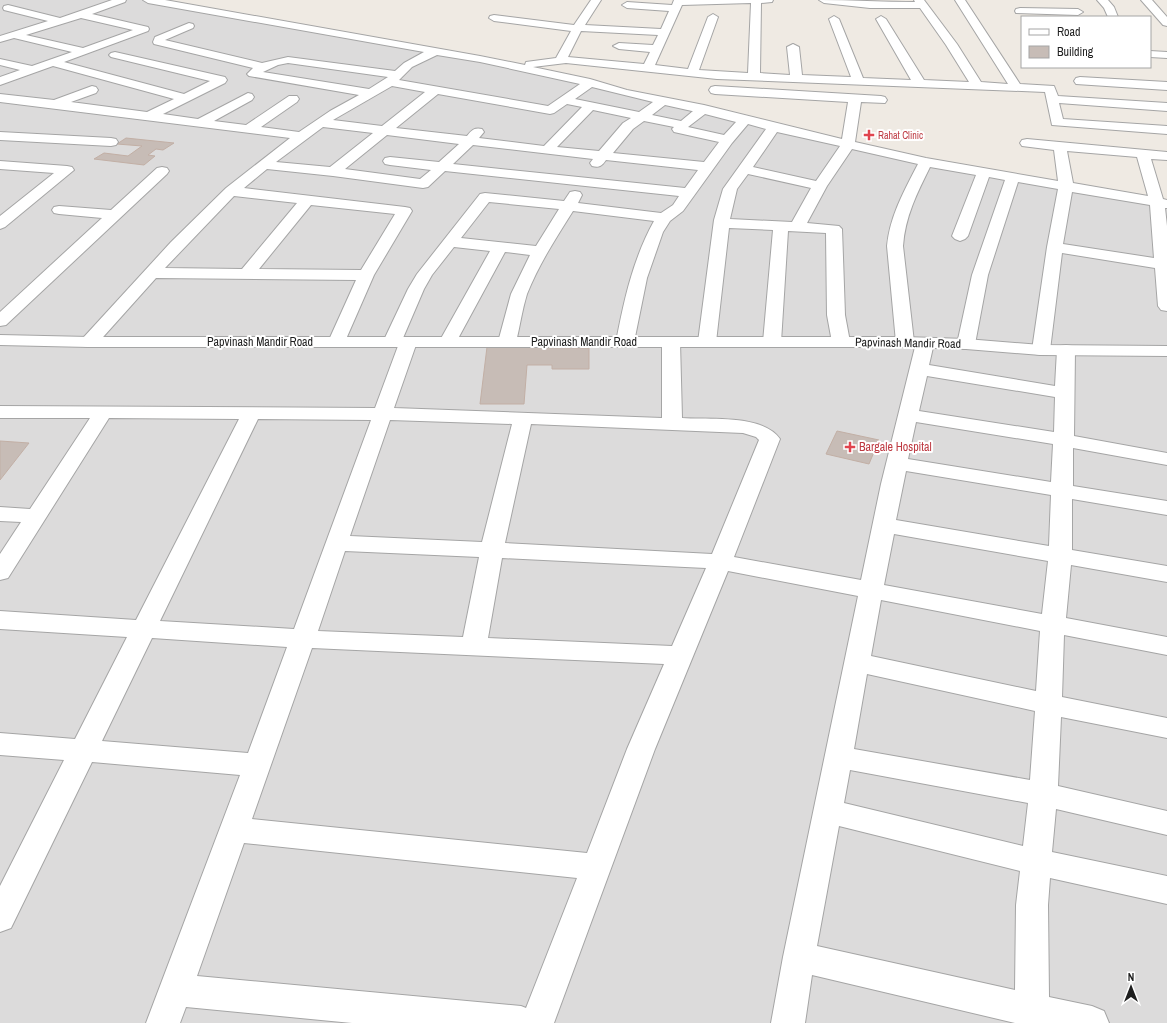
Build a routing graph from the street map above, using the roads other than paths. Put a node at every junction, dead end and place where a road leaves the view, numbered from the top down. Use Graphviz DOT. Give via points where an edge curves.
graph roads {
  1 [pos="121,0"];
  2 [pos="148,0"];
  3 [pos="596,0"];
  4 [pos="756,0"];
  5 [pos="768,0"];
  6 [pos="824,0"];
  7 [pos="960,0"];
  8 [pos="1102,0"];
  9 [pos="1146,0"];
  10 [pos="860,2"];
  11 [pos="1053,2"];
  12 [pos="28,3"];
  13 [pos="678,3"];
  14 [pos="921,3"];
  15 [pos="627,5"];
  16 [pos="4,9"];
  17 [pos="1020,11"];
  18 [pos="1065,12"];
  19 [pos="1078,12"];
  20 [pos="81,15"];
  21 [pos="1113,16"];
  22 [pos="714,17"];
  23 [pos="494,18"];
  24 [pos="834,19"];
  25 [pos="881,19"];
  26 [pos="60,21"];
  27 [pos="1167,22"];
  28 [pos="189,26"];
  29 [pos="578,28"];
  30 [pos="0,32"];
  31 [pos="664,32"];
  32 [pos="12,35"];
  33 [pos="0,39"];
  34 [pos="619,46"];
  35 [pos="793,47"];
  36 [pos="657,49"];
  37 [pos="435,51"];
  38 [pos="85,52"];
  39 [pos="1151,54"];
  40 [pos="115,55"];
  41 [pos="1167,55"];
  42 [pos="560,61"];
  43 [pos="0,62"];
  44 [pos="52,63"];
  45 [pos="512,66"];
  46 [pos="68,67"];
  47 [pos="264,67"];
  48 [pos="648,68"];
  49 [pos="33,70"];
  50 [pos="1072,71"];
  51 [pos="692,73"];
  52 [pos="1149,75"];
  53 [pos="725,76"];
  54 [pos="46,77"];
  55 [pos="754,77"];
  56 [pos="394,79"];
  57 [pos="796,79"];
  58 [pos="0,81"];
  59 [pos="858,81"];
  60 [pos="1080,81"];
  61 [pos="590,83"];
  62 [pos="920,84"];
  63 [pos="978,86"];
  64 [pos="1162,86"];
  65 [pos="1017,88"];
  66 [pos="20,89"];
  67 [pos="92,90"];
  68 [pos="435,90"];
  69 [pos="371,93"];
  70 [pos="1052,94"];
  71 [pos="248,97"];
  72 [pos="0,98"];
  73 [pos="186,98"];
  74 [pos="855,98"];
  75 [pos="293,99"];
  76 [pos="564,100"];
  77 [pos="664,100"];
  78 [pos="703,100"];
  79 [pos="881,100"];
  80 [pos="56,104"];
  81 [pos="590,106"];
  82 [pos="1167,107"];
  83 [pos="149,116"];
  84 [pos="642,116"];
  85 [pos="400,117"];
  86 [pos="415,119"];
  87 [pos="745,120"];
  88 [pos="200,123"];
  89 [pos="322,123"];
  90 [pos="683,125"];
  91 [pos="466,126"];
  92 [pos="774,127"];
  93 [pos="249,129"];
  94 [pos="385,130"];
  95 [pos="1167,130"];
  96 [pos="0,136"];
  97 [pos="302,136"];
  98 [pos="24,137"];
  99 [pos="727,140"];
  100 [pos="470,141"];
  101 [pos="111,142"];
  102 [pos="1027,143"];
  103 [pos="848,144"];
  104 [pos="1060,146"];
  105 [pos="548,149"];
  106 [pos="1143,154"];
  107 [pos="604,155"];
  108 [pos="1167,156"];
  109 [pos="390,161"];
  110 [pos="926,162"];
  111 [pos="2,164"];
  112 [pos="264,165"];
  113 [pos="707,167"];
  114 [pos="441,168"];
  115 [pos="745,169"];
  116 [pos="162,171"];
  117 [pos="333,172"];
  118 [pos="984,172"];
  119 [pos="1013,177"];
  120 [pos="584,182"];
  121 [pos="820,186"];
  122 [pos="1066,186"];
  123 [pos="231,191"];
  124 [pos="689,193"];
  125 [pos="307,200"];
  126 [pos="1162,203"];
  127 [pos="569,206"];
  128 [pos="59,210"];
  129 [pos="115,215"];
  130 [pos="664,218"];
  131 [pos="722,223"];
  132 [pos="0,224"];
  133 [pos="789,227"];
  134 [pos="960,236"];
  135 [pos="450,242"];
  136 [pos="500,247"];
  137 [pos="1055,247"];
  138 [pos="541,251"];
  139 [pos="1163,264"];
  140 [pos="152,273"];
  141 [pos="247,274"];
  142 [pos="366,275"];
  143 [pos="1167,306"];
  144 [pos="0,321"];
  145 [pos="0,340"];
  146 [pos="90,342"];
  147 [pos="337,342"];
  148 [pos="400,342"];
  149 [pos="448,342"];
  150 [pos="507,342"];
  151 [pos="625,342"];
  152 [pos="671,342"];
  153 [pos="707,342"];
  154 [pos="772,342"];
  155 [pos="841,342"];
  156 [pos="915,343"];
  157 [pos="966,344"];
  158 [pos="1041,350"];
  159 [pos="1066,350"];
  160 [pos="1167,351"];
  161 [pos="919,369"];
  162 [pos="1065,392"];
  163 [pos="0,412"];
  164 [pos="103,413"];
  165 [pos="251,414"];
  166 [pos="382,414"];
  167 [pos="908,415"];
  168 [pos="523,418"];
  169 [pos="672,424"];
  170 [pos="1064,440"];
  171 [pos="1167,459"];
  172 [pos="897,463"];
  173 [pos="1062,491"];
  174 [pos="1167,508"];
  175 [pos="0,514"];
  176 [pos="36,516"];
  177 [pos="885,525"];
  178 [pos="337,543"];
  179 [pos="492,550"];
  180 [pos="1060,555"];
  181 [pos="720,562"];
  182 [pos="0,572"];
  183 [pos="1167,574"];
  184 [pos="872,590"];
  185 [pos="0,620"];
  186 [pos="1053,624"];
  187 [pos="144,629"];
  188 [pos="303,639"];
  189 [pos="474,646"];
  190 [pos="1167,646"];
  191 [pos="680,656"];
  192 [pos="858,663"];
  193 [pos="1048,704"];
  194 [pos="1167,728"];
  195 [pos="0,744"];
  196 [pos="84,750"];
  197 [pos="839,757"];
  198 [pos="257,765"];
  199 [pos="1043,794"];
  200 [pos="828,810"];
  201 [pos="1167,823"];
  202 [pos="234,830"];
  203 [pos="1036,862"];
  204 [pos="597,867"];
  205 [pos="1167,890"];
  206 [pos="0,918"];
  207 [pos="799,957"];
  208 [pos="175,990"];
  209 [pos="1032,1016"];
  210 [pos="163,1023"];
  211 [pos="521,1023"];
  212 [pos="537,1023"];
  213 [pos="788,1023"];
  214 [pos="1092,1023"];
  1 -- 20 [label="street"];
  2 -- 37 [label="street"];
  3 -- 29 [label="street"];
  4 -- 5 [label="street"];
  4 -- 13 [label="street"];
  4 -- 55 [label="street"];
  6 -- 10 [label="street"];
  7 -- 65 [label="street"];
  8 -- 21 [label="street"];
  9 -- 27 [label="street"];
  10 -- 14 [label="street"];
  11 -- 18 [label="street"];
  12 -- 16 [label="street"];
  13 -- 15 [label="street"];
  13 -- 31 [label="street"];
  14 -- 63 [label="street"];
  16 -- 26 [label="street"];
  17 -- 18 [label="street"];
  18 -- 19 [label="street"];
  20 -- 26 [label="street"];
  20 -- 38 [label="street" via="144,29"];
  22 -- 51 [label="street"];
  23 -- 29 [label="street"];
  24 -- 59 [label="street"];
  25 -- 62 [label="street"];
  26 -- 32 [label="street"];
  28 -- 47 [label="street" via="158,39 158,42"];
  29 -- 31 [label="street"];
  29 -- 42 [label="street"];
  30 -- 32 [label="street"];
  31 -- 36 [label="street"];
  32 -- 33 [label="street"];
  32 -- 38 [label="street"];
  34 -- 36 [label="street"];
  35 -- 57 [label="street"];
  36 -- 48 [label="street"];
  37 -- 45 [label="street"];
  37 -- 56 [label="street" via="408,65"];
  38 -- 44 [label="street"];
  39 -- 41 [label="street"];
  40 -- 73 [label="street" via="221,80"];
  42 -- 45 [label="street"];
  42 -- 48 [label="street"];
  43 -- 49 [label="street"];
  44 -- 46 [label="street"];
  44 -- 49 [label="street"];
  45 -- 61 [label="street"];
  46 -- 54 [label="street"];
  46 -- 73 [label="street"];
  47 -- 56 [label="street" via="288,60"];
  47 -- 69 [label="street" via="253,74"];
  48 -- 51 [label="street"];
  49 -- 58 [label="street"];
  50 -- 60 [label="street"];
  51 -- 53 [label="street"];
  52 -- 64 [label="street"];
  53 -- 55 [label="street"];
  53 -- 78 [label="street"];
  55 -- 57 [label="street"];
  56 -- 68 [label="street"];
  56 -- 69 [label="street"];
  57 -- 59 [label="street"];
  59 -- 62 [label="street"];
  60 -- 64 [label="street"];
  60 -- 70 [label="street" via="1083,89"];
  61 -- 76 [label="street"];
  61 -- 77 [label="street"];
  62 -- 63 [label="street"];
  63 -- 65 [label="street"];
  65 -- 70 [label="street"];
  66 -- 72 [label="street"];
  67 -- 80 [label="street"];
  68 -- 76 [label="street" via="550,110"];
  68 -- 85 [label="street"];
  69 -- 89 [label="street"];
  70 -- 82 [label="street"];
  70 -- 95 [label="street" via="1057,122"];
  71 -- 88 [label="street"];
  72 -- 80 [label="street"];
  73 -- 83 [label="street"];
  74 -- 78 [label="street"];
  74 -- 79 [label="street"];
  74 -- 103 [label="street"];
  75 -- 93 [label="street"];
  76 -- 81 [label="street"];
  77 -- 78 [label="street"];
  77 -- 84 [label="street"];
  78 -- 87 [label="street"];
  78 -- 90 [label="street"];
  80 -- 83 [label="street"];
  81 -- 84 [label="street"];
  81 -- 105 [label="street"];
  83 -- 88 [label="street"];
  84 -- 90 [label="street"];
  84 -- 107 [label="street" via="628,126"];
  85 -- 86 [label="street"];
  85 -- 94 [label="street"];
  87 -- 92 [label="street"];
  87 -- 99 [label="street"];
  88 -- 93 [label="street"];
  89 -- 94 [label="street"];
  89 -- 97 [label="street"];
  90 -- 99 [label="street" via="680,129"];
  91 -- 100 [label="street" via="481,128"];
  92 -- 103 [label="street"];
  92 -- 115 [label="street"];
  93 -- 97 [label="street"];
  94 -- 100 [label="street"];
  94 -- 117 [label="street"];
  96 -- 98 [label="street"];
  97 -- 112 [label="street"];
  98 -- 101 [label="street"];
  98 -- 111 [label="street"];
  99 -- 113 [label="street"];
  100 -- 105 [label="street"];
  100 -- 114 [label="street"];
  102 -- 104 [label="street"];
  103 -- 110 [label="street"];
  103 -- 121 [label="street"];
  104 -- 106 [label="street"];
  104 -- 122 [label="street"];
  105 -- 107 [label="street"];
  106 -- 108 [label="street"];
  106 -- 126 [label="street"];
  107 -- 113 [label="street"];
  107 -- 120 [label="street"];
  109 -- 114 [label="street"];
  110 -- 118 [label="street"];
  110 -- 156 [label="street" via="899,216 895,231 895,246"];
  111 -- 132 [label="street" via="67,170"];
  112 -- 117 [label="street"];
  112 -- 123 [label="street"];
  113 -- 124 [label="street"];
  114 -- 117 [label="street" via="423,184"];
  114 -- 120 [label="street"];
  115 -- 121 [label="street"];
  115 -- 131 [label="street" via="730,189"];
  116 -- 129 [label="street"];
  118 -- 119 [label="street"];
  118 -- 134 [label="street"];
  119 -- 122 [label="street"];
  119 -- 157 [label="street" via="980,275"];
  120 -- 124 [label="street"];
  120 -- 127 [label="street"];
  121 -- 133 [label="street"];
  122 -- 126 [label="street"];
  122 -- 137 [label="street"];
  123 -- 125 [label="street"];
  123 -- 140 [label="street"];
  124 -- 130 [label="street" via="678,208"];
  125 -- 141 [label="street"];
  125 -- 142 [label="street" via="405,211"];
  126 -- 139 [label="street"];
  127 -- 130 [label="street"];
  127 -- 135 [label="street" via="485,197"];
  127 -- 138 [label="street"];
  128 -- 129 [label="street"];
  129 -- 144 [label="street"];
  130 -- 151 [label="street" via="652,238 635,286"];
  131 -- 133 [label="street"];
  131 -- 153 [label="street"];
  133 -- 154 [label="street"];
  133 -- 155 [label="street" via="834,229 836,315"];
  135 -- 136 [label="street"];
  135 -- 148 [label="street" via="416,289"];
  136 -- 138 [label="street"];
  136 -- 149 [label="street"];
  137 -- 139 [label="street"];
  137 -- 158 [label="street"];
  138 -- 150 [label="street" via="515,306"];
  139 -- 143 [label="street"];
  140 -- 141 [label="street"];
  140 -- 146 [label="street"];
  141 -- 142 [label="street"];
  142 -- 147 [label="street"];
  145 -- 146 [label="street, Papvinash Mandir Road"];
  146 -- 147 [label="street, Papvinash Mandir Road"];
  147 -- 148 [label="street, Papvinash Mandir Road"];
  148 -- 149 [label="street, Papvinash Mandir Road"];
  148 -- 166 [label="street"];
  149 -- 150 [label="street, Papvinash Mandir Road"];
  150 -- 151 [label="street, Papvinash Mandir Road"];
  151 -- 152 [label="street, Papvinash Mandir Road"];
  152 -- 153 [label="street, Papvinash Mandir Road"];
  152 -- 169 [label="street"];
  153 -- 154 [label="street, Papvinash Mandir Road"];
  154 -- 155 [label="street, Papvinash Mandir Road"];
  155 -- 156 [label="street, Papvinash Mandir Road"];
  156 -- 157 [label="street, Papvinash Mandir Road"];
  156 -- 161 [label="street"];
  157 -- 158 [label="street, Papvinash Mandir Road"];
  158 -- 159 [label="street, Papvinash Mandir Road"];
  159 -- 160 [label="street, Papvinash Mandir Road"];
  159 -- 162 [label="street"];
  161 -- 162 [label="street"];
  161 -- 167 [label="street"];
  162 -- 170 [label="street"];
  163 -- 164 [label="street"];
  164 -- 165 [label="street"];
  164 -- 176 [label="street"];
  165 -- 166 [label="street"];
  165 -- 187 [label="street"];
  166 -- 168 [label="street"];
  166 -- 178 [label="street"];
  167 -- 170 [label="street"];
  167 -- 172 [label="street"];
  168 -- 169 [label="street"];
  168 -- 179 [label="street"];
  169 -- 181 [label="street" via="745,427 763,432 770,438"];
  170 -- 171 [label="street"];
  170 -- 173 [label="street"];
  172 -- 173 [label="street"];
  172 -- 177 [label="street"];
  173 -- 174 [label="street"];
  173 -- 180 [label="street"];
  175 -- 176 [label="street"];
  176 -- 182 [label="street"];
  177 -- 180 [label="street"];
  177 -- 184 [label="street"];
  178 -- 179 [label="street"];
  178 -- 188 [label="street"];
  179 -- 181 [label="street" via="685,558"];
  179 -- 189 [label="street"];
  180 -- 183 [label="street"];
  180 -- 186 [label="street"];
  181 -- 184 [label="street"];
  181 -- 191 [label="street"];
  184 -- 186 [label="street"];
  184 -- 192 [label="street"];
  185 -- 187 [label="street"];
  186 -- 190 [label="street"];
  186 -- 193 [label="street"];
  187 -- 188 [label="street"];
  187 -- 196 [label="street"];
  188 -- 189 [label="street"];
  188 -- 198 [label="street"];
  189 -- 191 [label="street"];
  191 -- 204 [label="street"];
  192 -- 193 [label="street"];
  192 -- 197 [label="street"];
  193 -- 194 [label="street"];
  193 -- 199 [label="street"];
  195 -- 196 [label="street"];
  196 -- 198 [label="street"];
  196 -- 206 [label="street"];
  197 -- 199 [label="street"];
  197 -- 200 [label="street"];
  198 -- 202 [label="street"];
  199 -- 201 [label="street"];
  199 -- 203 [label="street"];
  200 -- 203 [label="street"];
  200 -- 207 [label="street"];
  202 -- 204 [label="street"];
  202 -- 208 [label="street"];
  203 -- 205 [label="street"];
  203 -- 209 [label="street" via="1032,905"];
  204 -- 212 [label="street"];
  207 -- 209 [label="street"];
  207 -- 213 [label="street"];
  208 -- 210 [label="street"];
  208 -- 211 [label="street"];
  209 -- 214 [label="street"];
}
